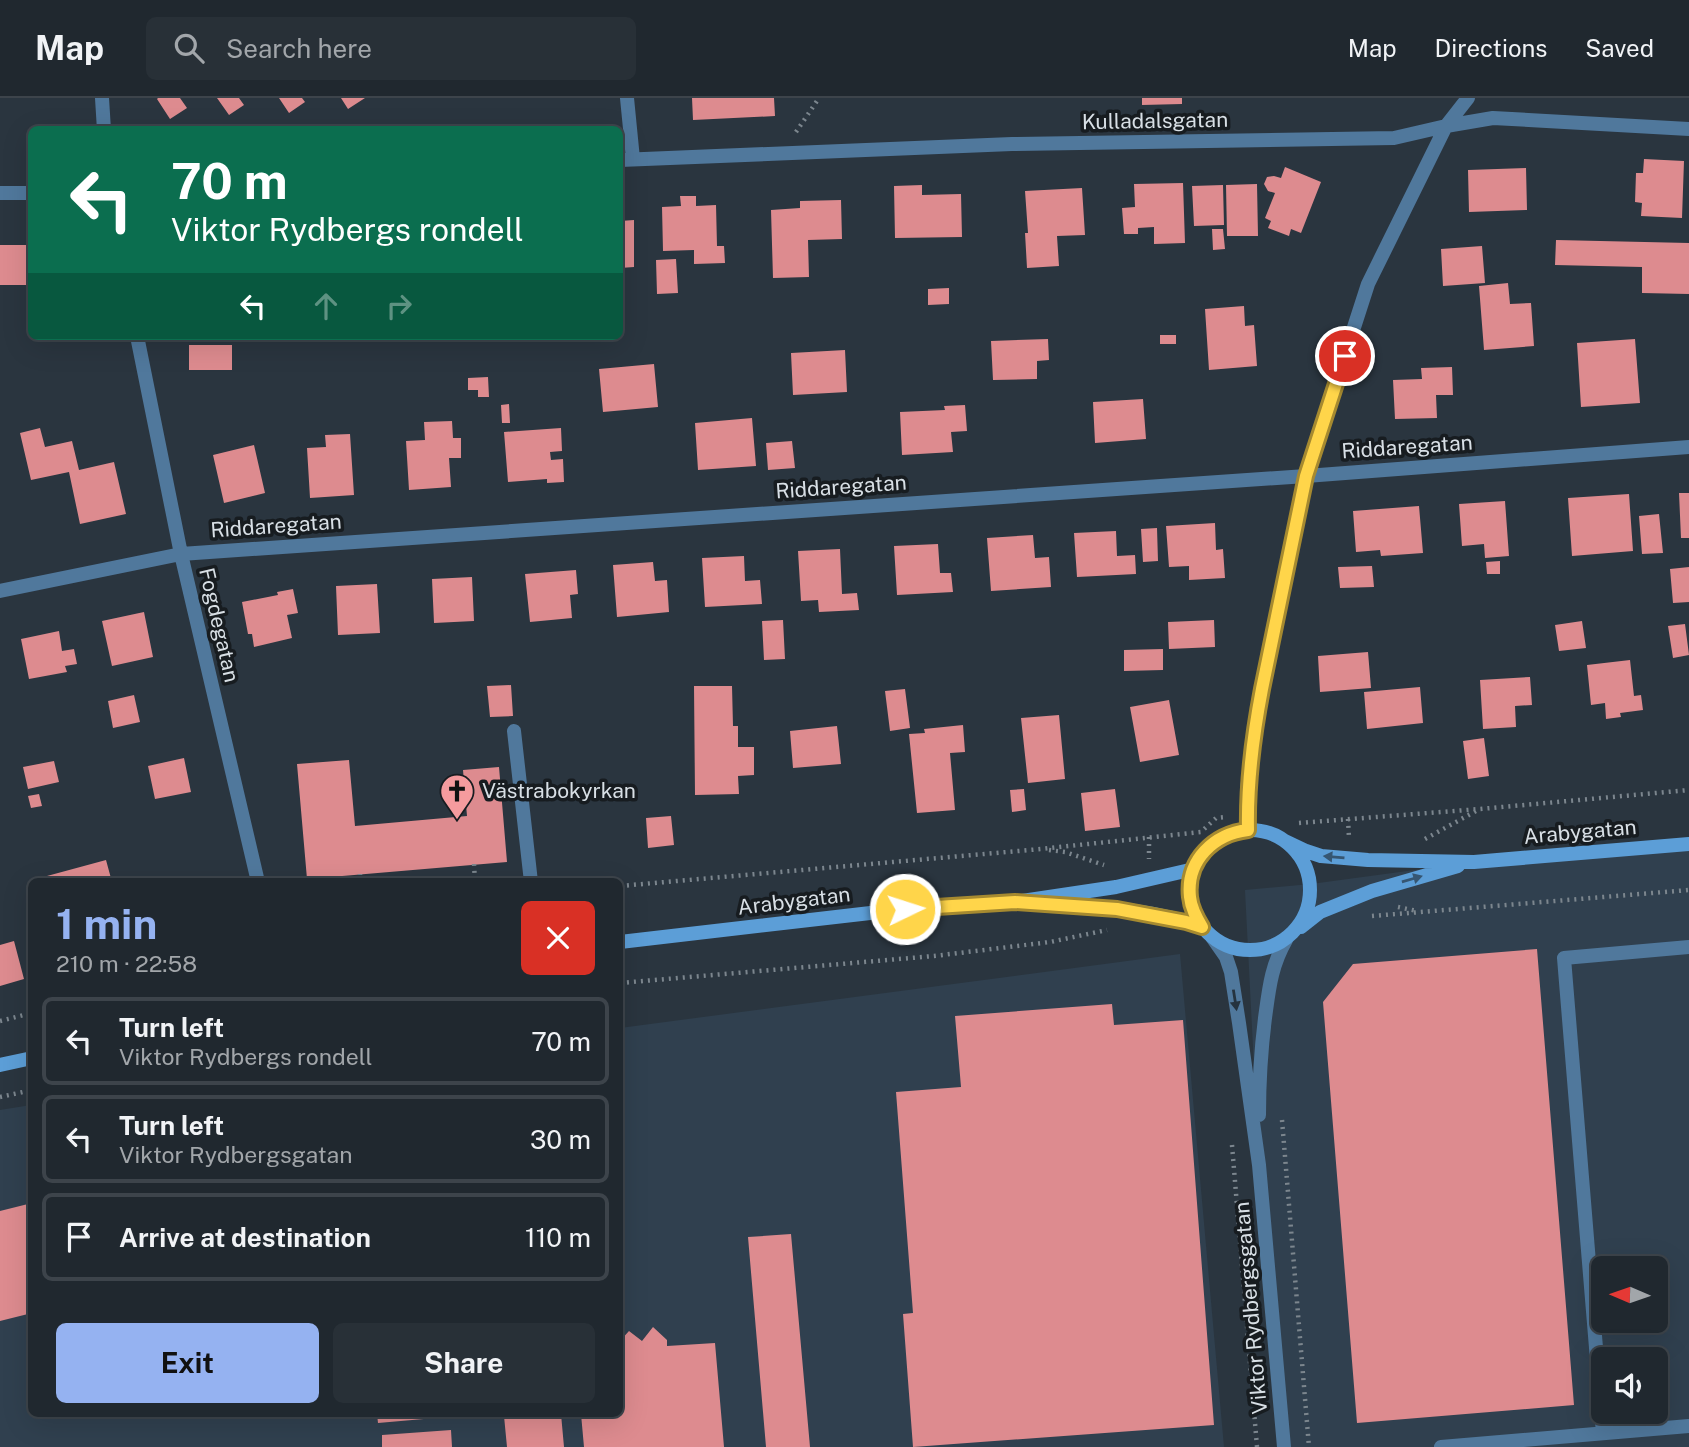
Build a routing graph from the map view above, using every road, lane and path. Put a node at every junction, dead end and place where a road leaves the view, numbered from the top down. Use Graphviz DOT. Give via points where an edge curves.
graph roads {
  1 [pos="102,98"];
  2 [pos="627,98"];
  3 [pos="819,98"];
  4 [pos="1468,98"];
  5 [pos="104,126"];
  6 [pos="1446,126"];
  7 [pos="1689,129"];
  8 [pos="781,153"];
  9 [pos="626,160"];
  10 [pos="0,193"];
  11 [pos="28,193"];
  12 [pos="138,340"];
  13 [pos="1689,447"];
  14 [pos="1306,476"];
  15 [pos="181,554"];
  16 [pos="0,591"];
  17 [pos="514,732"];
  18 [pos="1689,790"];
  19 [pos="1248,830"];
  20 [pos="1285,841"];
  21 [pos="1689,844"];
  22 [pos="1387,860"];
  23 [pos="1474,862"];
  24 [pos="474,864"];
  25 [pos="1106,866"];
  26 [pos="1194,869"];
  27 [pos="360,874"];
  28 [pos="257,878"];
  29 [pos="360,878"];
  30 [pos="475,878"];
  31 [pos="531,878"];
  32 [pos="623,887"];
  33 [pos="1689,890"];
  34 [pos="1015,902"];
  35 [pos="1367,916"];
  36 [pos="1207,932"];
  37 [pos="1114,933"];
  38 [pos="1290,936"];
  39 [pos="623,942"];
  40 [pos="1689,947"];
  41 [pos="623,984"];
  42 [pos="28,1014"];
  43 [pos="0,1021"];
  44 [pos="28,1059"];
  45 [pos="0,1065"];
  46 [pos="28,1091"];
  47 [pos="0,1097"];
  48 [pos="1282,1120"];
  49 [pos="1232,1145"];
  50 [pos="1259,1166"];
  51 [pos="1689,1426"];
  52 [pos="1603,1433"];
  53 [pos="1257,1447"];
  54 [pos="1284,1447"];
  55 [pos="1309,1447"];
  56 [pos="1441,1447"];
  1 -- 5 [label="street"];
  2 -- 9 [label="street"];
  3 -- 8 [label="path"];
  4 -- 6 [label="street"];
  6 -- 7 [label="street, Kulladalsgatan" via="1493,118"];
  6 -- 8 [label="street, Kulladalsgatan" via="1394,138"];
  6 -- 14 [label="street" via="1368,284"];
  8 -- 9 [label="street, Kulladalsgatan"];
  10 -- 11 [label="street"];
  12 -- 15 [label="street, Fogdegatan"];
  13 -- 14 [label="street, Riddaregatan"];
  14 -- 15 [label="street, Riddaregatan"];
  14 -- 19 [label="street" via="1257,716 1247,789"];
  15 -- 16 [label="street, Riddaregatan"];
  15 -- 28 [label="street, Fogdegatan"];
  17 -- 31 [label="street"];
  18 -- 22 [label="path" via="1480,809"];
  19 -- 20 [label="street"];
  19 -- 26 [label="street" via="1216,840"];
  22 -- 20 [label="street, Arabygatan, one-way" via="1321,856"];
  20 -- 38 [label="street" via="1303,860 1311,884 1305,918"];
  21 -- 23 [label="street, Arabygatan"];
  22 -- 23 [label="street, Arabygatan"];
  38 -- 23 [label="street, Arabygatan, one-way" via="1320,912 1362,895"];
  24 -- 30 [label="path"];
  25 -- 32 [label="path" via="1041,849"];
  26 -- 34 [label="street, Arabygatan" via="1116,887"];
  26 -- 36 [label="street" via="1190,896"];
  27 -- 29 [label="path"];
  33 -- 35 [label="path"];
  34 -- 36 [label="street, Arabygatan" via="1117,909 1186,922"];
  34 -- 39 [label="street, Arabygatan" via="905,909"];
  36 -- 38 [label="street" via="1229,947 1248,951 1268,949"];
  36 -- 50 [label="street, Viktor Rydbergsgatan, one-way" via="1231,972"];
  37 -- 41 [label="path" via="934,956"];
  38 -- 50 [label="street, Viktor Rydbergsgatan" via="1271,975 1259,1075"];
  40 -- 52 [label="street" via="1564,958"];
  42 -- 43 [label="path"];
  44 -- 45 [label="street"];
  46 -- 47 [label="path"];
  48 -- 55 [label="path"];
  49 -- 53 [label="path"];
  50 -- 54 [label="street, Viktor Rydbergsgatan"];
  51 -- 52 [label="street"];
  52 -- 56 [label="street"];
}
